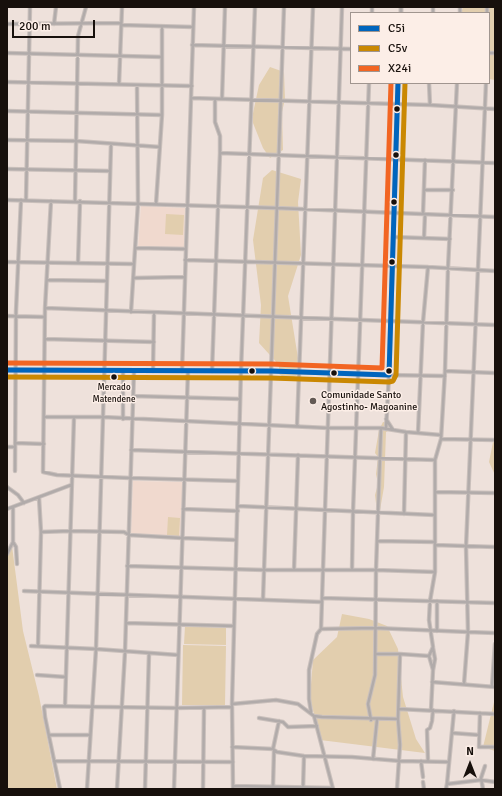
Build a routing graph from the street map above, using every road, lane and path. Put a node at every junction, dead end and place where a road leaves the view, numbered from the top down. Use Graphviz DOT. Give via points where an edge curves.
graph roads {
  1 [pos="30,7"];
  2 [pos="56,7"];
  3 [pos="86,7"];
  4 [pos="122,7"];
  5 [pos="194,7"];
  6 [pos="226,7"];
  7 [pos="255,7"];
  8 [pos="284,7"];
  9 [pos="313,7"];
  10 [pos="342,7"];
  11 [pos="7,24"];
  12 [pos="30,24"];
  13 [pos="54,24"];
  14 [pos="80,24"];
  15 [pos="121,24"];
  16 [pos="162,27"];
  17 [pos="193,27"];
  18 [pos="192,45"];
  19 [pos="224,46"];
  20 [pos="254,46"];
  21 [pos="282,46"];
  22 [pos="312,46"];
  23 [pos="341,48"];
  24 [pos="350,49"];
  25 [pos="7,53"];
  26 [pos="29,54"];
  27 [pos="78,55"];
  28 [pos="120,55"];
  29 [pos="162,57"];
  30 [pos="7,82"];
  31 [pos="29,82"];
  32 [pos="77,83"];
  33 [pos="119,84"];
  34 [pos="369,84"];
  35 [pos="398,84"];
  36 [pos="429,84"];
  37 [pos="457,84"];
  38 [pos="486,84"];
  39 [pos="137,85"];
  40 [pos="162,85"];
  41 [pos="192,86"];
  42 [pos="191,98"];
  43 [pos="215,99"];
  44 [pos="222,99"];
  45 [pos="251,99"];
  46 [pos="281,100"];
  47 [pos="310,101"];
  48 [pos="339,103"];
  49 [pos="368,104"];
  50 [pos="397,105"];
  51 [pos="430,105"];
  52 [pos="456,107"];
  53 [pos="485,109"];
  54 [pos="495,110"];
  55 [pos="7,111"];
  56 [pos="29,111"];
  57 [pos="76,113"];
  58 [pos="138,114"];
  59 [pos="162,115"];
  60 [pos="7,140"];
  61 [pos="28,140"];
  62 [pos="76,141"];
  63 [pos="111,144"];
  64 [pos="139,147"];
  65 [pos="160,147"];
  66 [pos="220,153"];
  67 [pos="250,154"];
  68 [pos="279,154"];
  69 [pos="308,156"];
  70 [pos="337,157"];
  71 [pos="366,158"];
  72 [pos="396,159"];
  73 [pos="425,160"];
  74 [pos="454,161"];
  75 [pos="483,163"];
  76 [pos="495,164"];
  77 [pos="7,169"];
  78 [pos="28,169"];
  79 [pos="75,170"];
  80 [pos="109,171"];
  81 [pos="424,190"];
  82 [pos="453,190"];
  83 [pos="7,200"];
  84 [pos="21,200"];
  85 [pos="26,200"];
  86 [pos="51,201"];
  87 [pos="75,201"];
  88 [pos="80,201"];
  89 [pos="108,202"];
  90 [pos="138,204"];
  91 [pos="156,204"];
  92 [pos="187,206"];
  93 [pos="218,206"];
  94 [pos="247,207"];
  95 [pos="276,208"];
  96 [pos="306,209"];
  97 [pos="335,210"];
  98 [pos="364,211"];
  99 [pos="393,213"];
  100 [pos="424,214"];
  101 [pos="451,215"];
  102 [pos="480,216"];
  103 [pos="495,217"];
  104 [pos="392,237"];
  105 [pos="424,238"];
  106 [pos="450,239"];
  107 [pos="136,248"];
  108 [pos="185,249"];
  109 [pos="185,260"];
  110 [pos="216,260"];
  111 [pos="245,261"];
  112 [pos="7,262"];
  113 [pos="19,262"];
  114 [pos="275,262"];
  115 [pos="48,263"];
  116 [pos="78,263"];
  117 [pos="304,263"];
  118 [pos="107,264"];
  119 [pos="134,264"];
  120 [pos="333,264"];
  121 [pos="362,265"];
  122 [pos="391,267"];
  123 [pos="428,267"];
  124 [pos="448,268"];
  125 [pos="478,270"];
  126 [pos="495,271"];
  127 [pos="184,277"];
  128 [pos="134,278"];
  129 [pos="47,280"];
  130 [pos="107,281"];
  131 [pos="45,308"];
  132 [pos="106,310"];
  133 [pos="131,312"];
  134 [pos="154,313"];
  135 [pos="184,313"];
  136 [pos="213,314"];
  137 [pos="244,315"];
  138 [pos="7,316"];
  139 [pos="273,316"];
  140 [pos="17,317"];
  141 [pos="45,317"];
  142 [pos="302,317"];
  143 [pos="331,318"];
  144 [pos="360,320"];
  145 [pos="390,320"];
  146 [pos="423,322"];
  147 [pos="447,323"];
  148 [pos="476,324"];
  149 [pos="495,325"];
  150 [pos="45,339"];
  151 [pos="105,340"];
  152 [pos="154,342"];
  153 [pos="7,370"];
  154 [pos="16,370"];
  155 [pos="45,370"];
  156 [pos="104,370"];
  157 [pos="241,370"];
  158 [pos="123,371"];
  159 [pos="134,371"];
  160 [pos="154,371"];
  161 [pos="182,371"];
  162 [pos="188,371"];
  163 [pos="212,371"];
  164 [pos="271,371"];
  165 [pos="445,371"];
  166 [pos="300,372"];
  167 [pos="330,372"];
  168 [pos="474,372"];
  169 [pos="358,373"];
  170 [pos="495,373"];
  171 [pos="389,375"];
  172 [pos="421,376"];
  173 [pos="445,376"];
  174 [pos="133,396"];
  175 [pos="187,397"];
  176 [pos="240,398"];
  177 [pos="44,417"];
  178 [pos="74,417"];
  179 [pos="103,417"];
  180 [pos="123,419"];
  181 [pos="132,419"];
  182 [pos="386,419"];
  183 [pos="186,422"];
  184 [pos="240,424"];
  185 [pos="269,425"];
  186 [pos="297,426"];
  187 [pos="328,428"];
  188 [pos="358,428"];
  189 [pos="382,428"];
  190 [pos="386,429"];
  191 [pos="393,430"];
  192 [pos="406,432"];
  193 [pos="418,433"];
  194 [pos="441,435"];
  195 [pos="441,439"];
  196 [pos="471,439"];
  197 [pos="495,440"];
  198 [pos="15,443"];
  199 [pos="44,444"];
  200 [pos="7,447"];
  201 [pos="15,447"];
  202 [pos="131,450"];
  203 [pos="185,451"];
  204 [pos="240,453"];
  205 [pos="268,454"];
  206 [pos="298,455"];
  207 [pos="326,457"];
  208 [pos="356,458"];
  209 [pos="380,459"];
  210 [pos="405,460"];
  211 [pos="435,460"];
  212 [pos="15,471"];
  213 [pos="72,475"];
  214 [pos="101,476"];
  215 [pos="130,478"];
  216 [pos="184,480"];
  217 [pos="238,481"];
  218 [pos="71,485"];
  219 [pos="7,487"];
  220 [pos="435,492"];
  221 [pos="469,493"];
  222 [pos="495,493"];
  223 [pos="39,498"];
  224 [pos="24,503"];
  225 [pos="238,506"];
  226 [pos="13,507"];
  227 [pos="266,508"];
  228 [pos="7,509"];
  229 [pos="183,509"];
  230 [pos="296,509"];
  231 [pos="238,511"];
  232 [pos="324,511"];
  233 [pos="353,512"];
  234 [pos="378,512"];
  235 [pos="404,514"];
  236 [pos="434,514"];
  237 [pos="70,531"];
  238 [pos="100,531"];
  239 [pos="41,532"];
  240 [pos="128,535"];
  241 [pos="182,538"];
  242 [pos="236,540"];
  243 [pos="377,541"];
  244 [pos="13,542"];
  245 [pos="435,544"];
  246 [pos="466,547"];
  247 [pos="495,547"];
  248 [pos="7,554"];
  249 [pos="18,564"];
  250 [pos="127,566"];
  251 [pos="181,567"];
  252 [pos="235,569"];
  253 [pos="264,570"];
  254 [pos="294,570"];
  255 [pos="322,570"];
  256 [pos="352,570"];
  257 [pos="376,570"];
  258 [pos="435,572"];
  259 [pos="24,591"];
  260 [pos="39,591"];
  261 [pos="68,592"];
  262 [pos="98,594"];
  263 [pos="127,594"];
  264 [pos="180,597"];
  265 [pos="235,599"];
  266 [pos="263,599"];
  267 [pos="322,600"];
  268 [pos="376,600"];
  269 [pos="437,601"];
  270 [pos="430,602"];
  271 [pos="467,602"];
  272 [pos="495,603"];
  273 [pos="126,623"];
  274 [pos="179,624"];
  275 [pos="234,626"];
  276 [pos="375,628"];
  277 [pos="321,629"];
  278 [pos="430,631"];
  279 [pos="437,631"];
  280 [pos="468,632"];
  281 [pos="495,633"];
  282 [pos="495,644"];
  283 [pos="31,646"];
  284 [pos="38,646"];
  285 [pos="433,647"];
  286 [pos="67,648"];
  287 [pos="96,649"];
  288 [pos="125,652"];
  289 [pos="149,654"];
  290 [pos="376,654"];
  291 [pos="400,654"];
  292 [pos="178,655"];
  293 [pos="428,656"];
  294 [pos="433,670"];
  295 [pos="37,675"];
  296 [pos="66,677"];
  297 [pos="432,682"];
  298 [pos="464,684"];
  299 [pos="493,686"];
  300 [pos="65,706"];
  301 [pos="232,706"];
  302 [pos="92,707"];
  303 [pos="120,707"];
  304 [pos="147,708"];
  305 [pos="176,708"];
  306 [pos="204,708"];
  307 [pos="399,709"];
  308 [pos="432,710"];
  309 [pos="454,711"];
  310 [pos="480,713"];
  311 [pos="312,714"];
  312 [pos="369,714"];
  313 [pos="495,714"];
  314 [pos="259,718"];
  315 [pos="398,719"];
  316 [pos="366,720"];
  317 [pos="371,720"];
  318 [pos="377,720"];
  319 [pos="279,721"];
  320 [pos="317,726"];
  321 [pos="452,733"];
  322 [pos="49,735"];
  323 [pos="89,735"];
  324 [pos="478,735"];
  325 [pos="232,747"];
  326 [pos="495,747"];
  327 [pos="273,750"];
  328 [pos="304,756"];
  329 [pos="325,757"];
  330 [pos="373,759"];
  331 [pos="54,761"];
  332 [pos="89,761"];
  333 [pos="400,761"];
  334 [pos="421,761"];
  335 [pos="428,761"];
  336 [pos="119,762"];
  337 [pos="146,762"];
  338 [pos="204,762"];
  339 [pos="233,762"];
  340 [pos="449,762"];
  341 [pos="174,763"];
  342 [pos="485,766"];
  343 [pos="423,777"];
  344 [pos="481,780"];
  345 [pos="423,782"];
  346 [pos="495,782"];
  347 [pos="447,784"];
  348 [pos="273,786"];
  349 [pos="233,788"];
  350 [pos="286,788"];
  351 [pos="333,788"];
  352 [pos="60,789"];
  353 [pos="87,789"];
  354 [pos="117,789"];
  355 [pos="146,789"];
  356 [pos="174,789"];
  357 [pos="203,789"];
  358 [pos="303,789"];
  359 [pos="397,789"];
  360 [pos="424,789"];
  361 [pos="446,789"];
  362 [pos="483,789"];
  1 -- 12 [label="street"];
  2 -- 13 [label="street"];
  3 -- 14 [label="street"];
  4 -- 15 [label="street"];
  5 -- 17 [label="street"];
  6 -- 19 [label="street"];
  7 -- 20 [label="street"];
  8 -- 21 [label="street"];
  9 -- 22 [label="street"];
  10 -- 23 [label="street"];
  11 -- 12 [label="street"];
  12 -- 13 [label="street"];
  12 -- 26 [label="street"];
  13 -- 14 [label="street"];
  14 -- 15 [label="street"];
  14 -- 27 [label="street"];
  15 -- 16 [label="street"];
  15 -- 28 [label="street"];
  16 -- 17 [label="street"];
  16 -- 29 [label="street"];
  17 -- 18 [label="street"];
  18 -- 19 [label="street"];
  18 -- 41 [label="street"];
  19 -- 20 [label="street"];
  19 -- 44 [label="street"];
  20 -- 21 [label="street"];
  20 -- 45 [label="street"];
  21 -- 22 [label="street"];
  21 -- 46 [label="street"];
  22 -- 23 [label="street"];
  22 -- 47 [label="street"];
  23 -- 24 [label="street"];
  23 -- 48 [label="street"];
  25 -- 26 [label="street"];
  26 -- 27 [label="street"];
  26 -- 31 [label="street"];
  27 -- 28 [label="street"];
  27 -- 32 [label="street"];
  28 -- 29 [label="street"];
  28 -- 33 [label="street"];
  29 -- 40 [label="street"];
  30 -- 31 [label="street"];
  31 -- 32 [label="street"];
  31 -- 56 [label="street"];
  32 -- 33 [label="street"];
  32 -- 57 [label="street"];
  33 -- 39 [label="street"];
  34 -- 49 [label="street"];
  35 -- 50 [label="street"];
  36 -- 51 [label="street"];
  37 -- 52 [label="street"];
  38 -- 53 [label="street"];
  39 -- 40 [label="street"];
  39 -- 58 [label="street"];
  40 -- 41 [label="street"];
  40 -- 59 [label="street"];
  41 -- 42 [label="street"];
  42 -- 43 [label="street"];
  42 -- 92 [label="street"];
  43 -- 44 [label="street"];
  43 -- 66 [label="street" via="215,124 220,136"];
  44 -- 45 [label="street"];
  45 -- 46 [label="street"];
  45 -- 67 [label="street"];
  46 -- 47 [label="street"];
  46 -- 68 [label="street"];
  47 -- 48 [label="street"];
  47 -- 69 [label="street"];
  48 -- 49 [label="street"];
  48 -- 70 [label="street"];
  49 -- 50 [label="street"];
  49 -- 71 [label="street"];
  50 -- 51 [label="street"];
  50 -- 72 [label="street"];
  51 -- 52 [label="street"];
  52 -- 53 [label="street"];
  52 -- 74 [label="street"];
  53 -- 54 [label="street"];
  53 -- 75 [label="street"];
  55 -- 56 [label="street"];
  56 -- 57 [label="street"];
  56 -- 61 [label="street"];
  57 -- 58 [label="street"];
  57 -- 62 [label="street"];
  58 -- 59 [label="street"];
  58 -- 64 [label="street"];
  59 -- 65 [label="street"];
  60 -- 61 [label="street"];
  61 -- 62 [label="street"];
  61 -- 78 [label="street"];
  62 -- 63 [label="street"];
  62 -- 79 [label="street"];
  63 -- 64 [label="street"];
  63 -- 80 [label="street"];
  64 -- 65 [label="street"];
  64 -- 90 [label="street"];
  65 -- 91 [label="street"];
  66 -- 67 [label="street"];
  66 -- 93 [label="street"];
  67 -- 68 [label="street"];
  67 -- 94 [label="street"];
  68 -- 69 [label="street"];
  68 -- 95 [label="street"];
  69 -- 70 [label="street"];
  69 -- 96 [label="street"];
  70 -- 71 [label="street"];
  70 -- 97 [label="street"];
  71 -- 72 [label="street"];
  71 -- 98 [label="street"];
  72 -- 73 [label="street"];
  72 -- 99 [label="street"];
  73 -- 74 [label="street"];
  73 -- 81 [label="street"];
  74 -- 75 [label="street"];
  74 -- 82 [label="street"];
  75 -- 76 [label="street"];
  75 -- 102 [label="street"];
  77 -- 78 [label="street"];
  78 -- 79 [label="street"];
  78 -- 85 [label="street"];
  79 -- 80 [label="street"];
  79 -- 87 [label="street"];
  80 -- 89 [label="street"];
  81 -- 82 [label="street"];
  81 -- 100 [label="street"];
  82 -- 101 [label="street"];
  83 -- 84 [label="street"];
  84 -- 85 [label="street"];
  84 -- 113 [label="street"];
  85 -- 86 [label="street"];
  86 -- 87 [label="street"];
  86 -- 115 [label="street"];
  87 -- 88 [label="street"];
  88 -- 89 [label="street"];
  88 -- 116 [label="street"];
  89 -- 90 [label="street"];
  89 -- 118 [label="street"];
  90 -- 91 [label="street"];
  90 -- 107 [label="street"];
  91 -- 92 [label="street"];
  92 -- 93 [label="street"];
  92 -- 108 [label="street"];
  93 -- 94 [label="street"];
  93 -- 110 [label="street"];
  94 -- 95 [label="street"];
  94 -- 111 [label="street"];
  95 -- 96 [label="street"];
  95 -- 114 [label="street"];
  96 -- 97 [label="street"];
  96 -- 117 [label="street"];
  97 -- 98 [label="street"];
  97 -- 120 [label="street"];
  98 -- 99 [label="street"];
  98 -- 121 [label="street"];
  99 -- 100 [label="street"];
  99 -- 104 [label="street"];
  100 -- 101 [label="street"];
  100 -- 105 [label="street"];
  101 -- 102 [label="street"];
  101 -- 106 [label="street"];
  102 -- 103 [label="street"];
  102 -- 125 [label="street"];
  104 -- 105 [label="street"];
  104 -- 122 [label="street"];
  105 -- 106 [label="street"];
  106 -- 124 [label="street"];
  107 -- 108 [label="street"];
  107 -- 119 [label="street"];
  108 -- 109 [label="street"];
  109 -- 110 [label="street"];
  109 -- 127 [label="street"];
  110 -- 111 [label="street"];
  110 -- 136 [label="street"];
  111 -- 114 [label="street"];
  111 -- 137 [label="street"];
  112 -- 113 [label="street"];
  113 -- 115 [label="street"];
  113 -- 140 [label="street"];
  114 -- 117 [label="street"];
  114 -- 139 [label="street"];
  115 -- 116 [label="street"];
  115 -- 129 [label="street"];
  116 -- 118 [label="street"];
  117 -- 120 [label="street"];
  117 -- 142 [label="street"];
  118 -- 119 [label="street"];
  118 -- 130 [label="street"];
  119 -- 128 [label="street"];
  120 -- 121 [label="street"];
  120 -- 143 [label="street"];
  121 -- 122 [label="street"];
  121 -- 144 [label="street"];
  122 -- 123 [label="street"];
  122 -- 145 [label="street"];
  123 -- 124 [label="street"];
  123 -- 146 [label="street"];
  124 -- 125 [label="street"];
  124 -- 147 [label="street"];
  125 -- 126 [label="street"];
  125 -- 148 [label="street"];
  127 -- 128 [label="street"];
  127 -- 135 [label="street"];
  128 -- 133 [label="street"];
  129 -- 130 [label="street"];
  129 -- 131 [label="street"];
  130 -- 132 [label="street"];
  131 -- 132 [label="street"];
  131 -- 141 [label="street"];
  132 -- 133 [label="street"];
  132 -- 151 [label="street"];
  133 -- 134 [label="street"];
  134 -- 135 [label="street"];
  134 -- 152 [label="street"];
  135 -- 136 [label="street"];
  135 -- 161 [label="street"];
  136 -- 137 [label="street"];
  136 -- 163 [label="street"];
  137 -- 139 [label="street"];
  137 -- 157 [label="street"];
  138 -- 140 [label="street"];
  139 -- 142 [label="street"];
  139 -- 164 [label="street"];
  140 -- 141 [label="street"];
  140 -- 154 [label="street"];
  141 -- 150 [label="street"];
  142 -- 143 [label="street"];
  142 -- 166 [label="street"];
  143 -- 144 [label="street"];
  143 -- 167 [label="street"];
  144 -- 145 [label="street"];
  144 -- 169 [label="street"];
  145 -- 146 [label="street"];
  145 -- 171 [label="street"];
  146 -- 147 [label="street"];
  146 -- 172 [label="street"];
  147 -- 148 [label="street"];
  147 -- 165 [label="street"];
  148 -- 149 [label="street"];
  148 -- 168 [label="street"];
  150 -- 151 [label="street"];
  150 -- 155 [label="street"];
  151 -- 152 [label="street"];
  151 -- 156 [label="street"];
  152 -- 160 [label="street"];
  153 -- 154 [label="street"];
  154 -- 155 [label="street"];
  154 -- 198 [label="street"];
  155 -- 156 [label="street"];
  155 -- 177 [label="street"];
  156 -- 158 [label="street"];
  156 -- 179 [label="street"];
  157 -- 163 [label="street"];
  157 -- 164 [label="street"];
  157 -- 176 [label="street"];
  158 -- 159 [label="street"];
  158 -- 180 [label="street"];
  159 -- 160 [label="street"];
  159 -- 174 [label="street"];
  160 -- 161 [label="street"];
  161 -- 162 [label="street"];
  162 -- 163 [label="street"];
  162 -- 175 [label="street"];
  164 -- 166 [label="street"];
  164 -- 185 [label="street"];
  165 -- 168 [label="street"];
  165 -- 173 [label="street"];
  166 -- 167 [label="street"];
  166 -- 186 [label="street"];
  167 -- 169 [label="street"];
  167 -- 187 [label="street"];
  168 -- 170 [label="street"];
  168 -- 196 [label="street"];
  169 -- 171 [label="street"];
  169 -- 188 [label="street"];
  171 -- 172 [label="street"];
  171 -- 182 [label="street"];
  172 -- 173 [label="street"];
  172 -- 193 [label="street"];
  173 -- 194 [label="street"];
  174 -- 175 [label="street"];
  174 -- 181 [label="street"];
  175 -- 176 [label="street"];
  175 -- 183 [label="street"];
  176 -- 184 [label="street"];
  177 -- 178 [label="street"];
  177 -- 199 [label="street"];
  178 -- 179 [label="street"];
  178 -- 213 [label="street"];
  179 -- 180 [label="street"];
  179 -- 214 [label="street"];
  180 -- 181 [label="street"];
  181 -- 183 [label="street"];
  181 -- 202 [label="street"];
  182 -- 190 [label="street"];
  182 -- 191 [label="street"];
  183 -- 184 [label="street"];
  183 -- 203 [label="street"];
  184 -- 185 [label="street"];
  184 -- 204 [label="street"];
  185 -- 186 [label="street"];
  185 -- 205 [label="street"];
  186 -- 187 [label="street"];
  187 -- 188 [label="street"];
  187 -- 207 [label="street"];
  188 -- 189 [label="street"];
  188 -- 208 [label="street"];
  189 -- 190 [label="street"];
  189 -- 209 [label="street"];
  190 -- 191 [label="street"];
  191 -- 192 [label="street"];
  192 -- 193 [label="street"];
  192 -- 210 [label="street"];
  193 -- 194 [label="street"];
  194 -- 195 [label="street"];
  195 -- 196 [label="street"];
  195 -- 211 [label="street"];
  196 -- 197 [label="street"];
  196 -- 221 [label="street"];
  198 -- 199 [label="street"];
  198 -- 201 [label="street"];
  199 -- 213 [label="street" via="43,472"];
  200 -- 201 [label="street"];
  201 -- 212 [label="street"];
  202 -- 203 [label="street"];
  202 -- 215 [label="street"];
  203 -- 204 [label="street"];
  203 -- 216 [label="street"];
  204 -- 205 [label="street"];
  204 -- 217 [label="street"];
  205 -- 206 [label="street"];
  205 -- 227 [label="street"];
  206 -- 207 [label="street"];
  206 -- 230 [label="street"];
  207 -- 208 [label="street"];
  207 -- 232 [label="street"];
  208 -- 209 [label="street"];
  208 -- 233 [label="street"];
  209 -- 210 [label="street"];
  209 -- 234 [label="street"];
  210 -- 211 [label="street"];
  210 -- 235 [label="street"];
  211 -- 220 [label="street"];
  213 -- 214 [label="street"];
  213 -- 218 [label="street"];
  214 -- 215 [label="street"];
  214 -- 238 [label="street"];
  215 -- 216 [label="street"];
  215 -- 240 [label="street"];
  216 -- 217 [label="street"];
  216 -- 229 [label="street"];
  217 -- 225 [label="street"];
  218 -- 223 [label="street"];
  218 -- 237 [label="street"];
  219 -- 224 [label="street"];
  220 -- 221 [label="street"];
  220 -- 236 [label="street"];
  221 -- 222 [label="street"];
  221 -- 246 [label="street"];
  223 -- 224 [label="street"];
  223 -- 239 [label="street"];
  224 -- 226 [label="street"];
  225 -- 227 [label="street"];
  225 -- 231 [label="street"];
  226 -- 228 [label="street"];
  226 -- 244 [label="street"];
  227 -- 230 [label="street"];
  227 -- 253 [label="street"];
  229 -- 231 [label="street"];
  229 -- 241 [label="street"];
  230 -- 232 [label="street"];
  230 -- 254 [label="street"];
  231 -- 242 [label="street"];
  232 -- 233 [label="street"];
  232 -- 255 [label="street"];
  233 -- 234 [label="street"];
  233 -- 256 [label="street"];
  234 -- 235 [label="street"];
  234 -- 243 [label="street"];
  235 -- 236 [label="street"];
  236 -- 245 [label="street"];
  237 -- 238 [label="street"];
  237 -- 239 [label="street"];
  237 -- 261 [label="street"];
  238 -- 240 [label="street" via="124,532"];
  238 -- 262 [label="street"];
  239 -- 260 [label="street"];
  240 -- 241 [label="street"];
  240 -- 250 [label="street"];
  241 -- 242 [label="street"];
  241 -- 251 [label="street"];
  242 -- 252 [label="street"];
  243 -- 245 [label="street"];
  243 -- 257 [label="street"];
  244 -- 248 [label="street"];
  244 -- 249 [label="street"];
  245 -- 246 [label="street"];
  245 -- 258 [label="street"];
  246 -- 247 [label="street"];
  246 -- 271 [label="street"];
  250 -- 251 [label="street"];
  250 -- 263 [label="street"];
  251 -- 252 [label="street"];
  251 -- 264 [label="street"];
  252 -- 253 [label="street"];
  252 -- 265 [label="street"];
  253 -- 254 [label="street"];
  253 -- 266 [label="street"];
  254 -- 255 [label="street"];
  255 -- 256 [label="street"];
  255 -- 267 [label="street"];
  256 -- 257 [label="street"];
  257 -- 258 [label="street"];
  257 -- 268 [label="street"];
  258 -- 270 [label="street"];
  259 -- 260 [label="street"];
  260 -- 261 [label="street"];
  260 -- 284 [label="street"];
  261 -- 262 [label="street"];
  261 -- 286 [label="street"];
  262 -- 263 [label="street"];
  262 -- 287 [label="street"];
  263 -- 264 [label="street"];
  263 -- 273 [label="street"];
  264 -- 265 [label="street"];
  264 -- 274 [label="street"];
  265 -- 266 [label="street"];
  265 -- 275 [label="street"];
  266 -- 267 [label="street"];
  267 -- 268 [label="street"];
  267 -- 277 [label="street"];
  268 -- 270 [label="street"];
  268 -- 276 [label="street"];
  269 -- 270 [label="street"];
  269 -- 271 [label="street"];
  269 -- 279 [label="street"];
  270 -- 278 [label="street"];
  271 -- 272 [label="street"];
  271 -- 280 [label="street"];
  273 -- 274 [label="street"];
  273 -- 288 [label="street"];
  274 -- 275 [label="street"];
  274 -- 292 [label="street"];
  275 -- 301 [label="street"];
  276 -- 277 [label="street"];
  276 -- 278 [label="street"];
  276 -- 290 [label="street"];
  277 -- 311 [label="street" via="317,634 309,670"];
  278 -- 279 [label="street"];
  278 -- 285 [label="street"];
  279 -- 280 [label="street"];
  280 -- 281 [label="street"];
  280 -- 298 [label="street"];
  282 -- 299 [label="street"];
  283 -- 284 [label="street"];
  284 -- 286 [label="street"];
  285 -- 293 [label="street"];
  285 -- 294 [label="street"];
  286 -- 287 [label="street"];
  286 -- 296 [label="street"];
  287 -- 288 [label="street"];
  287 -- 302 [label="street"];
  288 -- 289 [label="street"];
  288 -- 303 [label="street"];
  289 -- 292 [label="street"];
  289 -- 304 [label="street"];
  290 -- 291 [label="street"];
  290 -- 312 [label="street" via="375,675 368,700"];
  291 -- 293 [label="street"];
  291 -- 307 [label="street"];
  292 -- 305 [label="street"];
  293 -- 294 [label="street"];
  294 -- 297 [label="street"];
  295 -- 296 [label="street"];
  296 -- 300 [label="street"];
  297 -- 298 [label="street"];
  297 -- 308 [label="street"];
  298 -- 299 [label="street"];
  300 -- 302 [label="street"];
  300 -- 322 [label="street" via="44,707"];
  301 -- 306 [label="street"];
  301 -- 311 [label="street" via="276,700 298,704"];
  301 -- 325 [label="street"];
  302 -- 303 [label="street"];
  302 -- 323 [label="street"];
  303 -- 304 [label="street"];
  303 -- 336 [label="street"];
  304 -- 305 [label="street"];
  304 -- 337 [label="street"];
  305 -- 306 [label="street"];
  305 -- 341 [label="street"];
  306 -- 338 [label="street"];
  307 -- 308 [label="street"];
  307 -- 315 [label="street"];
  308 -- 309 [label="street"];
  308 -- 335 [label="street" via="432,721 427,730"];
  309 -- 310 [label="street"];
  309 -- 321 [label="street"];
  310 -- 313 [label="street"];
  310 -- 324 [label="street"];
  311 -- 316 [label="street"];
  311 -- 320 [label="street"];
  312 -- 316 [label="street"];
  312 -- 317 [label="street"];
  314 -- 319 [label="street"];
  315 -- 318 [label="street"];
  315 -- 333 [label="street"];
  316 -- 317 [label="street"];
  317 -- 318 [label="street"];
  318 -- 330 [label="street"];
  319 -- 320 [label="street" via="288,727"];
  319 -- 327 [label="street"];
  320 -- 329 [label="street"];
  321 -- 324 [label="street"];
  321 -- 340 [label="street"];
  322 -- 323 [label="street"];
  322 -- 331 [label="street"];
  323 -- 332 [label="street"];
  324 -- 326 [label="street" via="479,747"];
  325 -- 327 [label="street"];
  325 -- 339 [label="street"];
  327 -- 328 [label="street"];
  327 -- 348 [label="street"];
  328 -- 329 [label="street"];
  328 -- 358 [label="street"];
  329 -- 330 [label="street"];
  329 -- 351 [label="street"];
  330 -- 333 [label="street"];
  331 -- 332 [label="street"];
  331 -- 352 [label="street"];
  332 -- 336 [label="street"];
  332 -- 353 [label="street"];
  333 -- 334 [label="street"];
  333 -- 359 [label="street"];
  334 -- 335 [label="street"];
  334 -- 343 [label="street"];
  335 -- 340 [label="street"];
  336 -- 337 [label="street"];
  336 -- 354 [label="street"];
  337 -- 341 [label="street"];
  337 -- 355 [label="street"];
  338 -- 339 [label="street"];
  338 -- 341 [label="street"];
  338 -- 357 [label="street"];
  339 -- 349 [label="street"];
  340 -- 347 [label="street"];
  341 -- 356 [label="street"];
  342 -- 344 [label="street"];
  344 -- 346 [label="street"];
  344 -- 347 [label="street"];
  344 -- 362 [label="street"];
  345 -- 360 [label="street"];
  347 -- 361 [label="street"];
  348 -- 349 [label="street"];
  348 -- 350 [label="street"];
  350 -- 358 [label="street"];
  351 -- 358 [label="street"];
}
